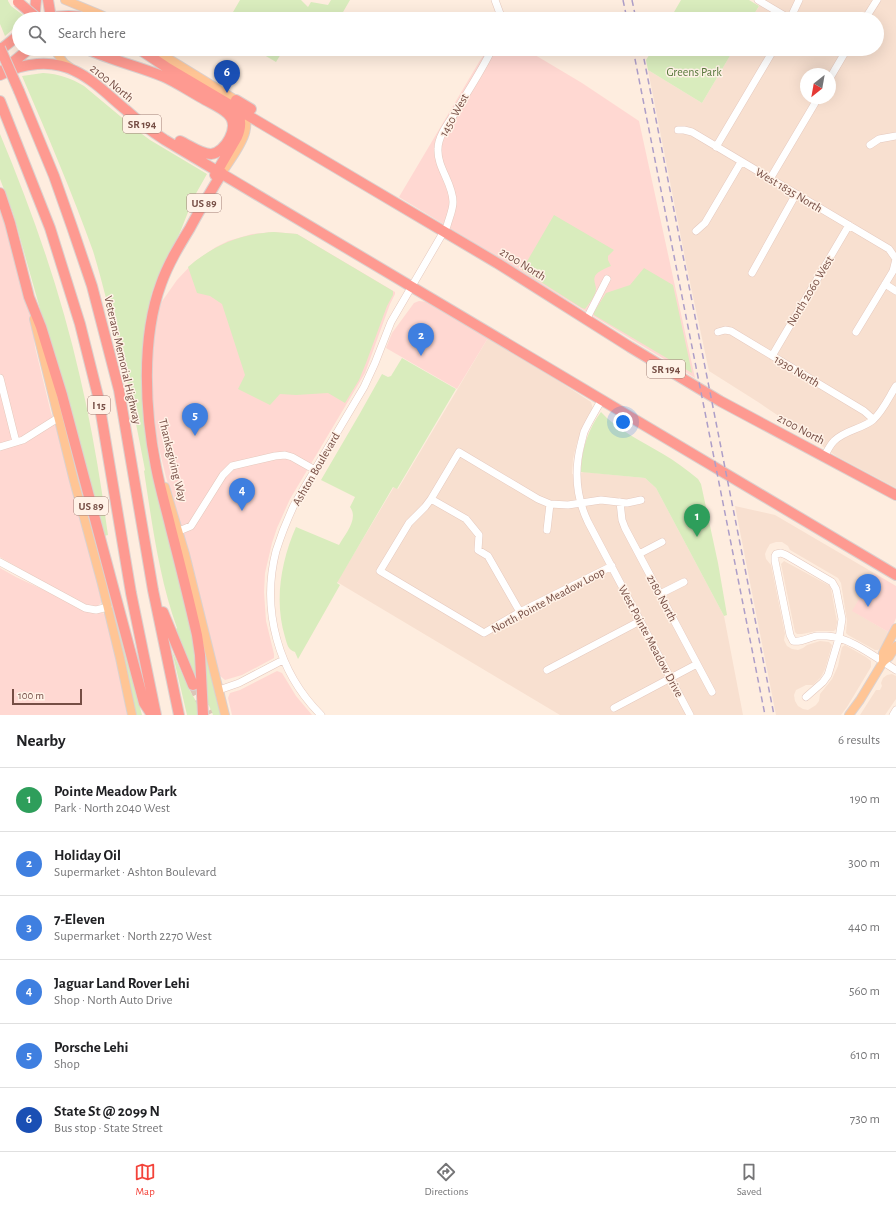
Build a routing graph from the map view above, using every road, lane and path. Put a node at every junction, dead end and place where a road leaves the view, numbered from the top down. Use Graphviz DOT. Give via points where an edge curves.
graph roads {
  1 [pos="36,0"];
  2 [pos="48,0"];
  3 [pos="65,0"];
  4 [pos="495,0"];
  5 [pos="758,0"];
  6 [pos="799,0"];
  7 [pos="876,0"];
  8 [pos="17,1"];
  9 [pos="30,12"];
  10 [pos="35,12"];
  11 [pos="43,12"];
  12 [pos="47,12"];
  13 [pos="94,12"];
  14 [pos="499,12"];
  15 [pos="778,12"];
  16 [pos="793,12"];
  17 [pos="869,12"];
  18 [pos="12,40"];
  19 [pos="0,49"];
  20 [pos="21,56"];
  21 [pos="59,56"];
  22 [pos="106,56"];
  23 [pos="150,56"];
  24 [pos="163,56"];
  25 [pos="488,56"];
  26 [pos="770,56"];
  27 [pos="843,56"];
  28 [pos="836,68"];
  29 [pos="73,70"];
  30 [pos="0,74"];
  31 [pos="162,76"];
  32 [pos="100,88"];
  33 [pos="232,102"];
  34 [pos="1,103"];
  35 [pos="814,104"];
  36 [pos="245,113"];
  37 [pos="678,130"];
  38 [pos="896,136"];
  39 [pos="870,145"];
  40 [pos="716,147"];
  41 [pos="741,162"];
  42 [pos="220,172"];
  43 [pos="344,172"];
  44 [pos="770,179"];
  45 [pos="0,193"];
  46 [pos="796,194"];
  47 [pos="849,225"];
  48 [pos="444,231"];
  49 [pos="696,231"];
  50 [pos="896,258"];
  51 [pos="752,273"];
  52 [pos="607,279"];
  53 [pos="885,284"];
  54 [pos="412,286"];
  55 [pos="896,290"];
  56 [pos="29,297"];
  57 [pos="586,320"];
  58 [pos="718,332"];
  59 [pos="856,332"];
  60 [pos="772,356"];
  61 [pos="0,378"];
  62 [pos="896,386"];
  63 [pos="893,397"];
  64 [pos="602,399"];
  65 [pos="58,418"];
  66 [pos="873,419"];
  67 [pos="151,434"];
  68 [pos="16,442"];
  69 [pos="0,447"];
  70 [pos="824,457"];
  71 [pos="315,470"];
  72 [pos="896,495"];
  73 [pos="431,499"];
  74 [pos="641,500"];
  75 [pos="620,502"];
  76 [pos="581,503"];
  77 [pos="550,504"];
  78 [pos="547,530"];
  79 [pos="178,531"];
  80 [pos="662,542"];
  81 [pos="639,554"];
  82 [pos="0,562"];
  83 [pos="612,566"];
  84 [pos="896,575"];
  85 [pos="684,582"];
  86 [pos="153,590"];
  87 [pos="660,594"];
  88 [pos="108,607"];
  89 [pos="520,612"];
  90 [pos="640,621"];
  91 [pos="896,628"];
  92 [pos="839,638"];
  93 [pos="896,646"];
  94 [pos="283,660"];
  95 [pos="883,662"];
  96 [pos="697,664"];
  97 [pos="546,670"];
  98 [pos="896,670"];
  99 [pos="670,679"];
  100 [pos="193,685"];
  101 [pos="219,690"];
  102 [pos="712,692"];
  103 [pos="806,697"];
  104 [pos="614,708"];
  105 [pos="896,710"];
  106 [pos="132,715"];
  107 [pos="152,715"];
  108 [pos="156,715"];
  109 [pos="179,715"];
  110 [pos="203,715"];
  111 [pos="225,715"];
  112 [pos="321,715"];
  113 [pos="690,715"];
  114 [pos="849,715"];
  115 [pos="893,715"];
  1 -- 10 [label="highway"];
  1 -- 11 [label="main road"];
  2 -- 12 [label="highway"];
  3 -- 13 [label="main road"];
  4 -- 14 [label="street"];
  5 -- 15 [label="street"];
  6 -- 16 [label="street"];
  7 -- 17 [label="street"];
  8 -- 9 [label="highway, bridge"];
  18 -- 19 [label="highway"];
  19 -- 86 [label="highway, Veterans Memorial Highway / I 15, bridge" via="54,176 92,286 120,390"];
  20 -- 30 [label="highway"];
  21 -- 29 [label="main road"];
  22 -- 31 [label="highway"];
  23 -- 33 [label="highway, 2100 North / SR 194"];
  24 -- 33 [label="main road"];
  25 -- 48 [label="street, 1450 West" via="438,143 438,158 453,201"];
  26 -- 40 [label="street"];
  27 -- 28 [label="street"];
  29 -- 30 [label="highway, 2100 North / SR 194" via="38,64"];
  29 -- 32 [label="highway, 2100 North / SR 194"];
  31 -- 32 [label="highway" via="230,116 233,131 220,150 211,154 206,153 171,137"];
  31 -- 33 [label="highway" via="210,96"];
  32 -- 42 [label="highway, 2100 North / SR 194" via="151,130"];
  33 -- 36 [label="highway, 2100 North / SR 194"];
  33 -- 42 [label="highway, Thanksgiving Way" via="239,115 240,130"];
  33 -- 43 [label="highway" via="310,147"];
  34 -- 108 [label="highway, I 15" via="50,228 80,324 98,396 131,593"];
  35 -- 44 [label="street"];
  36 -- 42 [label="main road" via="245,134"];
  36 -- 43 [label="highway, 2100 North / SR 194"];
  37 -- 40 [label="street, West 1835 North" via="689,131"];
  38 -- 39 [label="street" via="879,139"];
  40 -- 41 [label="street, West 1835 North"];
  41 -- 44 [label="street, West 1835 North"];
  41 -- 49 [label="street" via="705,223"];
  42 -- 54 [label="highway, 2100 North / SR 194"];
  42 -- 67 [label="highway, Thanksgiving Way" via="196,207 186,234 166,271 152,314 148,346"];
  43 -- 48 [label="highway, 2100 North / SR 194"];
  44 -- 46 [label="street, West 1835 North"];
  45 -- 56 [label="highway, US 89"];
  46 -- 47 [label="street, West 1835 North"];
  46 -- 51 [label="street"];
  47 -- 50 [label="street, West 1835 North" via="889,249"];
  47 -- 60 [label="street, North 2060 West"];
  48 -- 54 [label="street, Ashton Boulevard"];
  48 -- 57 [label="highway, 2100 North / SR 194"];
  50 -- 53 [label="street" via="893,271"];
  52 -- 57 [label="street"];
  53 -- 55 [label="street"];
  53 -- 59 [label="street"];
  54 -- 64 [label="highway, 2100 North / SR 194"];
  54 -- 71 [label="street, Ashton Boulevard" via="391,322 366,383"];
  56 -- 65 [label="main road"];
  56 -- 107 [label="highway, US 89" via="62,395 144,703"];
  57 -- 70 [label="highway, 2100 North / SR 194" via="720,401"];
  58 -- 60 [label="street, 1930 North" via="731,331"];
  60 -- 66 [label="street, 1930 North" via="864,410"];
  61 -- 68 [label="street"];
  62 -- 63 [label="street"];
  63 -- 66 [label="street"];
  64 -- 76 [label="street, West Pointe Meadow Drive" via="584,433 579,452 576,473"];
  64 -- 84 [label="highway, 2100 North / SR 194"];
  65 -- 68 [label="street"];
  65 -- 88 [label="main road"];
  66 -- 70 [label="street" via="837,438"];
  67 -- 79 [label="main road, Thanksgiving Way"];
  67 -- 110 [label="highway" via="158,477 197,635"];
  68 -- 69 [label="street"];
  70 -- 72 [label="highway, 2100 North / SR 194"];
  71 -- 79 [label="street" via="285,455 232,466 223,475 191,526"];
  71 -- 94 [label="street, Ashton Boulevard" via="294,505 277,549 272,573 273,624"];
  73 -- 77 [label="street" via="460,452"];
  73 -- 89 [label="street" via="466,519 479,534 478,550 488,556"];
  73 -- 89 [label="street, North Pointe Meadow Loop" via="409,523 380,571 484,633"];
  74 -- 75 [label="street"];
  75 -- 76 [label="street" via="601,500"];
  75 -- 81 [label="street, 2180 North" via="622,520"];
  76 -- 77 [label="street"];
  76 -- 83 [label="street, West Pointe Meadow Drive" via="586,518"];
  77 -- 78 [label="street"];
  79 -- 101 [label="main road, Thanksgiving Way"];
  80 -- 81 [label="street"];
  81 -- 87 [label="street, 2180 North"];
  82 -- 88 [label="street" via="85,608 96,610"];
  83 -- 89 [label="street, North Pointe Meadow Loop"];
  83 -- 90 [label="street, West Pointe Meadow Drive"];
  85 -- 87 [label="street"];
  86 -- 100 [label="highway"];
  86 -- 109 [label="highway, Veterans Memorial Highway / I 15"];
  87 -- 96 [label="street, 2180 North"];
  88 -- 106 [label="main road"];
  90 -- 97 [label="street"];
  90 -- 99 [label="street, West Pointe Meadow Drive"];
  91 -- 95 [label="main road" via="883,653"];
  92 -- 92 [label="street" via="842,619 836,589 832,582 786,555 776,554 775,561 793,641 817,636"];
  92 -- 95 [label="street" via="849,641"];
  92 -- 103 [label="street" via="828,675"];
  93 -- 95 [label="main road" via="890,657"];
  94 -- 101 [label="street" via="251,678"];
  94 -- 112 [label="street, Ashton Boulevard" via="297,686"];
  95 -- 98 [label="street"];
  95 -- 114 [label="main road"];
  96 -- 99 [label="street"];
  96 -- 102 [label="street, 2180 North"];
  99 -- 104 [label="street"];
  99 -- 113 [label="street, West Pointe Meadow Drive"];
  101 -- 111 [label="main road, Thanksgiving Way"];
  105 -- 115 [label="street"];
}
